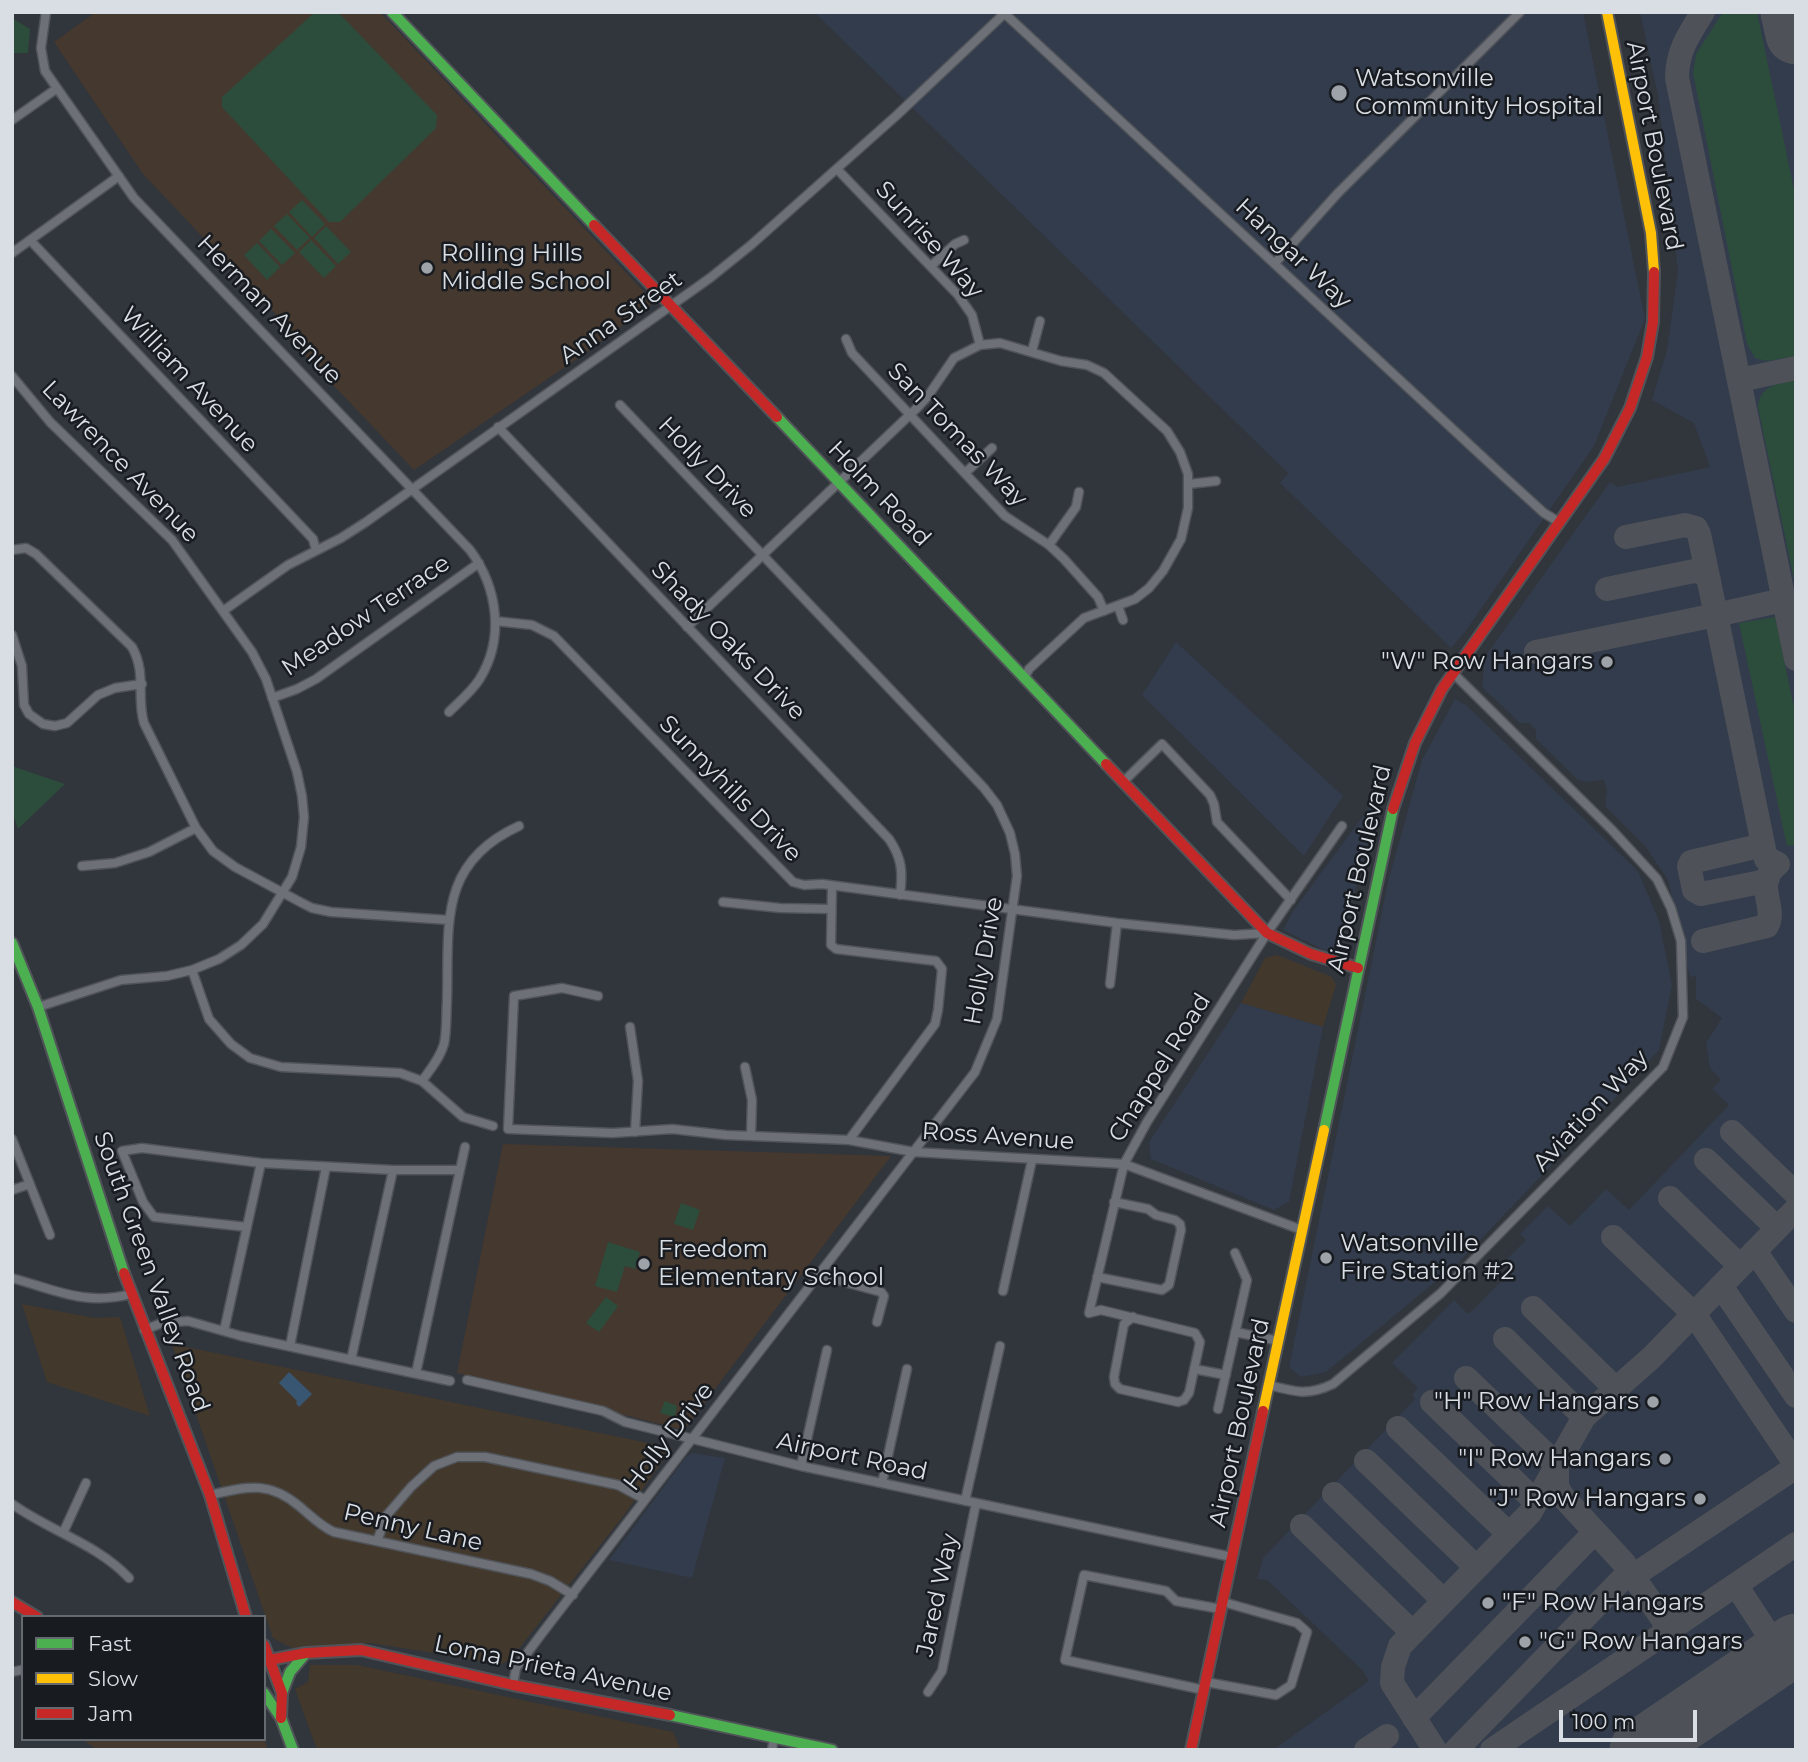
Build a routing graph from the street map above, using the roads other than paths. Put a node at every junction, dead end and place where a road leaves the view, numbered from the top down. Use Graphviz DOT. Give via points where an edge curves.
graph roads {
  1 [pos="46,12"];
  2 [pos="392,12"];
  3 [pos="1520,12"];
  4 [pos="1607,12"];
  5 [pos="1004,13"];
  6 [pos="56,89"];
  7 [pos="12,120"];
  8 [pos="837,169"];
  9 [pos="119,176"];
  10 [pos="30,240"];
  11 [pos="964,240"];
  12 [pos="12,253"];
  13 [pos="1275,263"];
  14 [pos="931,266"];
  15 [pos="672,306"];
  16 [pos="1040,321"];
  17 [pos="846,340"];
  18 [pos="980,345"];
  19 [pos="1032,351"];
  20 [pos="12,376"];
  21 [pos="620,405"];
  22 [pos="909,415"];
  23 [pos="498,427"];
  24 [pos="992,448"];
  25 [pos="965,473"];
  26 [pos="1216,481"];
  27 [pos="838,482"];
  28 [pos="1189,484"];
  29 [pos="411,490"];
  30 [pos="1079,492"];
  31 [pos="1559,522"];
  32 [pos="1049,545"];
  33 [pos="12,550"];
  34 [pos="316,550"];
  35 [pos="762,554"];
  36 [pos="479,563"];
  37 [pos="1118,606"];
  38 [pos="223,611"];
  39 [pos="1104,611"];
  40 [pos="1123,620"];
  41 [pos="495,621"];
  42 [pos="687,627"];
  43 [pos="12,635"];
  44 [pos="1452,672"];
  45 [pos="1025,677"];
  46 [pos="142,684"];
  47 [pos="272,698"];
  48 [pos="449,712"];
  49 [pos="1124,781"];
  50 [pos="519,825"];
  51 [pos="1342,826"];
  52 [pos="196,828"];
  53 [pos="82,866"];
  54 [pos="832,886"];
  55 [pos="284,893"];
  56 [pos="900,895"];
  57 [pos="1291,900"];
  58 [pos="723,902"];
  59 [pos="830,909"];
  60 [pos="1014,909"];
  61 [pos="449,920"];
  62 [pos="1117,923"];
  63 [pos="1267,933"];
  64 [pos="12,943"];
  65 [pos="1358,968"];
  66 [pos="192,971"];
  67 [pos="1110,984"];
  68 [pos="598,996"];
  69 [pos="38,1007"];
  70 [pos="630,1027"];
  71 [pos="746,1067"];
  72 [pos="422,1082"];
  73 [pos="492,1126"];
  74 [pos="635,1132"];
  75 [pos="751,1136"];
  76 [pos="12,1139"];
  77 [pos="849,1140"];
  78 [pos="465,1147"];
  79 [pos="914,1152"];
  80 [pos="1032,1160"];
  81 [pos="261,1163"];
  82 [pos="1124,1164"];
  83 [pos="326,1167"];
  84 [pos="393,1170"];
  85 [pos="460,1170"];
  86 [pos="30,1184"];
  87 [pos="12,1191"];
  88 [pos="1114,1202"];
  89 [pos="247,1227"];
  90 [pos="1302,1230"];
  91 [pos="50,1235"];
  92 [pos="1236,1253"];
  93 [pos="819,1275"];
  94 [pos="1097,1277"];
  95 [pos="12,1278"];
  96 [pos="1003,1291"];
  97 [pos="131,1294"];
  98 [pos="1133,1317"];
  99 [pos="877,1322"];
  100 [pos="144,1329"];
  101 [pos="224,1331"];
  102 [pos="1235,1332"];
  103 [pos="1279,1341"];
  104 [pos="289,1346"];
  105 [pos="1000,1346"];
  106 [pos="827,1350"];
  107 [pos="351,1360"];
  108 [pos="907,1369"];
  109 [pos="1194,1369"];
  110 [pos="416,1373"];
  111 [pos="1226,1375"];
  112 [pos="467,1380"];
  113 [pos="450,1381"];
  114 [pos="1269,1385"];
  115 [pos="1218,1409"];
  116 [pos="692,1440"];
  117 [pos="801,1466"];
  118 [pos="86,1483"];
  119 [pos="882,1483"];
  120 [pos="210,1495"];
  121 [pos="644,1499"];
  122 [pos="965,1501"];
  123 [pos="976,1503"];
  124 [pos="12,1504"];
  125 [pos="63,1533"];
  126 [pos="377,1541"];
  127 [pos="1232,1557"];
  128 [pos="129,1578"];
  129 [pos="573,1595"];
  130 [pos="12,1601"];
  131 [pos="1222,1606"];
  132 [pos="34,1615"];
  133 [pos="245,1615"];
  134 [pos="306,1653"];
  135 [pos="267,1660"];
  136 [pos="513,1685"];
  137 [pos="1205,1686"];
  138 [pos="928,1692"];
  139 [pos="282,1693"];
  140 [pos="266,1696"];
  141 [pos="281,1718"];
  142 [pos="774,1737"];
  143 [pos="293,1750"];
  144 [pos="772,1750"];
  145 [pos="832,1750"];
  146 [pos="1191,1750"];
  1 -- 6 [label="street, Herman Avenue" via="42,59"];
  2 -- 15 [label="main road, Holm Road"];
  3 -- 13 [label="street" via="1338,193"];
  4 -- 31 [label="main road, Airport Boulevard" via="1651,233 1653,322 1640,384 1622,426"];
  5 -- 8 [label="street, Anna Street"];
  5 -- 13 [label="street, Hangar Way"];
  6 -- 7 [label="street"];
  6 -- 9 [label="street, Herman Avenue"];
  8 -- 14 [label="street, Sunrise Way"];
  8 -- 15 [label="street, Anna Street" via="743,253"];
  9 -- 10 [label="street"];
  9 -- 29 [label="street, Herman Avenue" via="142,206"];
  10 -- 12 [label="street"];
  10 -- 34 [label="street, William Avenue" via="313,539"];
  11 -- 14 [label="street"];
  13 -- 31 [label="street, Hangar Way" via="1534,504"];
  14 -- 18 [label="street, Sunrise Way" via="968,309"];
  15 -- 23 [label="street, Anna Street"];
  15 -- 27 [label="main road, Holm Road"];
  16 -- 19 [label="street"];
  17 -- 22 [label="street, San Tomas Way" via="852,353"];
  18 -- 19 [label="street" via="1000,343"];
  18 -- 22 [label="street" via="954,358"];
  19 -- 28 [label="street" via="1087,365 1112,379 1173,438"];
  20 -- 38 [label="street, Lawrence Avenue" via="50,422 164,531"];
  21 -- 35 [label="street, Holly Drive"];
  22 -- 25 [label="street, San Tomas Way"];
  22 -- 27 [label="street"];
  23 -- 29 [label="street, Anna Street"];
  23 -- 42 [label="street, Shady Oaks Drive"];
  24 -- 25 [label="street"];
  25 -- 32 [label="street, San Tomas Way" via="1005,516"];
  26 -- 28 [label="street"];
  27 -- 35 [label="street"];
  27 -- 45 [label="main road, Holm Road"];
  28 -- 37 [label="street" via="1184,530 1169,561 1149,588"];
  29 -- 34 [label="street, Anna Street"];
  29 -- 36 [label="street, Herman Avenue"];
  30 -- 32 [label="street" via="1076,507"];
  31 -- 44 [label="main road, Airport Boulevard"];
  32 -- 39 [label="street, San Tomas Way" via="1098,597"];
  33 -- 46 [label="street" via="26,548 36,554 122,636 139,660"];
  34 -- 38 [label="street, Anna Street"];
  35 -- 42 [label="street"];
  35 -- 60 [label="street, Holly Drive" via="991,797 1015,854"];
  36 -- 41 [label="street, Herman Avenue" via="491,590"];
  36 -- 47 [label="street, Meadow Terrace" via="316,679"];
  37 -- 39 [label="street"];
  37 -- 40 [label="street"];
  38 -- 47 [label="street, Lawrence Avenue" via="258,662"];
  39 -- 45 [label="street" via="1084,618"];
  41 -- 48 [label="street, Herman Avenue" via="484,671"];
  41 -- 54 [label="street, Sunnyhills Drive" via="532,625 554,636 789,880 804,886"];
  42 -- 56 [label="street, Shady Oaks Drive" via="889,839 902,866"];
  43 -- 46 [label="street" via="22,666 24,705 43,724 67,723 99,695"];
  44 -- 65 [label="main road, Airport Boulevard" via="1420,730 1395,797"];
  44 -- 114 [label="street, Aviation Way" via="1657,879 1681,941 1683,1017 1663,1067 1441,1293 1333,1384 1297,1392"];
  45 -- 49 [label="main road, Holm Road"];
  46 -- 52 [label="street" via="144,723"];
  47 -- 55 [label="street, Lawrence Avenue" via="303,805 299,857"];
  49 -- 57 [label="street" via="1162,744 1209,795 1217,822"];
  49 -- 63 [label="main road, Holm Road"];
  50 -- 61 [label="street" via="491,841 468,864 455,890"];
  51 -- 57 [label="street, Chappel Road"];
  52 -- 53 [label="street" via="149,852 115,863"];
  52 -- 55 [label="street" via="213,851"];
  54 -- 56 [label="street, Sunnyhills Drive"];
  54 -- 59 [label="street"];
  55 -- 61 [label="street" via="321,911"];
  55 -- 66 [label="street, Lawrence Avenue" via="247,940"];
  56 -- 60 [label="street, Sunnyhills Drive"];
  57 -- 63 [label="street, Chappel Road"];
  58 -- 59 [label="street"];
  59 -- 77 [label="street" via="831,945 836,949 936,961 942,966 935,1024"];
  60 -- 62 [label="street, Sunnyhills Drive"];
  60 -- 79 [label="street, Holly Drive" via="997,1018 987,1046 975,1072"];
  61 -- 72 [label="street" via="445,1036"];
  62 -- 63 [label="street, Sunnyhills Drive" via="1234,935"];
  62 -- 67 [label="street"];
  63 -- 65 [label="main road, Holm Road" via="1310,955"];
  63 -- 82 [label="street, Chappel Road"];
  64 -- 69 [label="main road, South Green Valley Road"];
  65 -- 90 [label="main road, Airport Boulevard"];
  66 -- 69 [label="street, Lawrence Avenue" via="121,980"];
  66 -- 72 [label="street" via="209,1019 250,1058 281,1067 400,1073"];
  68 -- 74 [label="street" via="562,988 514,996 508,1129"];
  69 -- 97 [label="main road, South Green Valley Road"];
  70 -- 74 [label="street" via="638,1081"];
  71 -- 75 [label="street" via="752,1100"];
  72 -- 73 [label="street" via="456,1112"];
  74 -- 75 [label="street" via="672,1129"];
  75 -- 77 [label="street"];
  76 -- 86 [label="street"];
  77 -- 79 [label="street, Ross Avenue"];
  78 -- 85 [label="street"];
  79 -- 80 [label="street, Ross Avenue"];
  79 -- 93 [label="street, Holly Drive"];
  80 -- 82 [label="street, Ross Avenue"];
  80 -- 96 [label="street"];
  81 -- 83 [label="street"];
  81 -- 89 [label="street"];
  81 -- 89 [label="street" via="142,1148 122,1151 154,1217"];
  82 -- 88 [label="street, Chappel Road"];
  82 -- 90 [label="street, Ross Avenue"];
  83 -- 84 [label="street"];
  83 -- 104 [label="street"];
  84 -- 85 [label="street"];
  84 -- 107 [label="street"];
  85 -- 110 [label="street"];
  86 -- 87 [label="street"];
  86 -- 91 [label="street"];
  88 -- 94 [label="street, Chappel Road"];
  88 -- 94 [label="street" via="1148,1209 1180,1224 1170,1285 1162,1290"];
  89 -- 101 [label="street"];
  90 -- 103 [label="main road, Airport Boulevard"];
  92 -- 102 [label="street" via="1247,1280"];
  93 -- 99 [label="street" via="881,1292 884,1296"];
  93 -- 116 [label="street, Holly Drive"];
  94 -- 98 [label="street, Chappel Road" via="1089,1313 1101,1310"];
  95 -- 97 [label="street" via="84,1299"];
  97 -- 100 [label="main road, South Green Valley Road"];
  98 -- 109 [label="street" via="1195,1333 1200,1342"];
  98 -- 109 [label="street" via="1125,1324 1114,1377 1118,1387 1181,1402 1189,1393"];
  100 -- 101 [label="street" via="188,1321"];
  100 -- 120 [label="main road, South Green Valley Road"];
  101 -- 104 [label="street"];
  102 -- 103 [label="street"];
  102 -- 111 [label="street"];
  103 -- 114 [label="main road, Airport Boulevard"];
  104 -- 107 [label="street"];
  105 -- 122 [label="street"];
  106 -- 117 [label="street"];
  107 -- 110 [label="street"];
  108 -- 119 [label="street"];
  109 -- 111 [label="street"];
  110 -- 113 [label="street"];
  111 -- 115 [label="street"];
  112 -- 116 [label="street, Airport Road" via="603,1411 625,1422"];
  114 -- 127 [label="main road, Airport Boulevard"];
  116 -- 117 [label="street, Airport Road"];
  116 -- 121 [label="street, Holly Drive"];
  117 -- 119 [label="street, Airport Road"];
  118 -- 125 [label="street"];
  119 -- 122 [label="street, Airport Road"];
  120 -- 126 [label="street, Penny Lane" via="249,1487 272,1489 329,1530"];
  120 -- 133 [label="main road, South Green Valley Road"];
  121 -- 126 [label="street" via="618,1485 485,1457 457,1457 434,1466 411,1487 387,1515"];
  121 -- 129 [label="street, Holly Drive"];
  122 -- 123 [label="street, Airport Road"];
  123 -- 127 [label="street, Airport Road"];
  123 -- 138 [label="street, Jared Way" via="942,1671"];
  124 -- 125 [label="street"];
  125 -- 128 [label="street" via="98,1552"];
  126 -- 129 [label="street, Penny Lane" via="538,1576"];
  127 -- 131 [label="main road, Airport Boulevard"];
  129 -- 136 [label="street, Holly Drive" via="516,1668"];
  130 -- 132 [label="main road"];
  131 -- 137 [label="main road, Airport Boulevard"];
  131 -- 137 [label="street" via="1297,1623 1307,1633 1291,1685 1276,1695"];
  131 -- 137 [label="street" via="1176,1601 1166,1591 1084,1575 1065,1661"];
  134 -- 135 [label="main road, Loma Prieta Avenue"];
  134 -- 136 [label="main road, Loma Prieta Avenue" via="362,1650"];
  134 -- 139 [label="main road" via="290,1672"];
  135 -- 139 [label="main road"];
  136 -- 142 [label="main road, Loma Prieta Avenue"];
  137 -- 146 [label="main road, Airport Boulevard"];
  139 -- 141 [label="main road"];
  140 -- 141 [label="main road"];
  141 -- 143 [label="main road"];
  142 -- 144 [label="street"];
  142 -- 145 [label="main road, Loma Prieta Avenue"];
}
